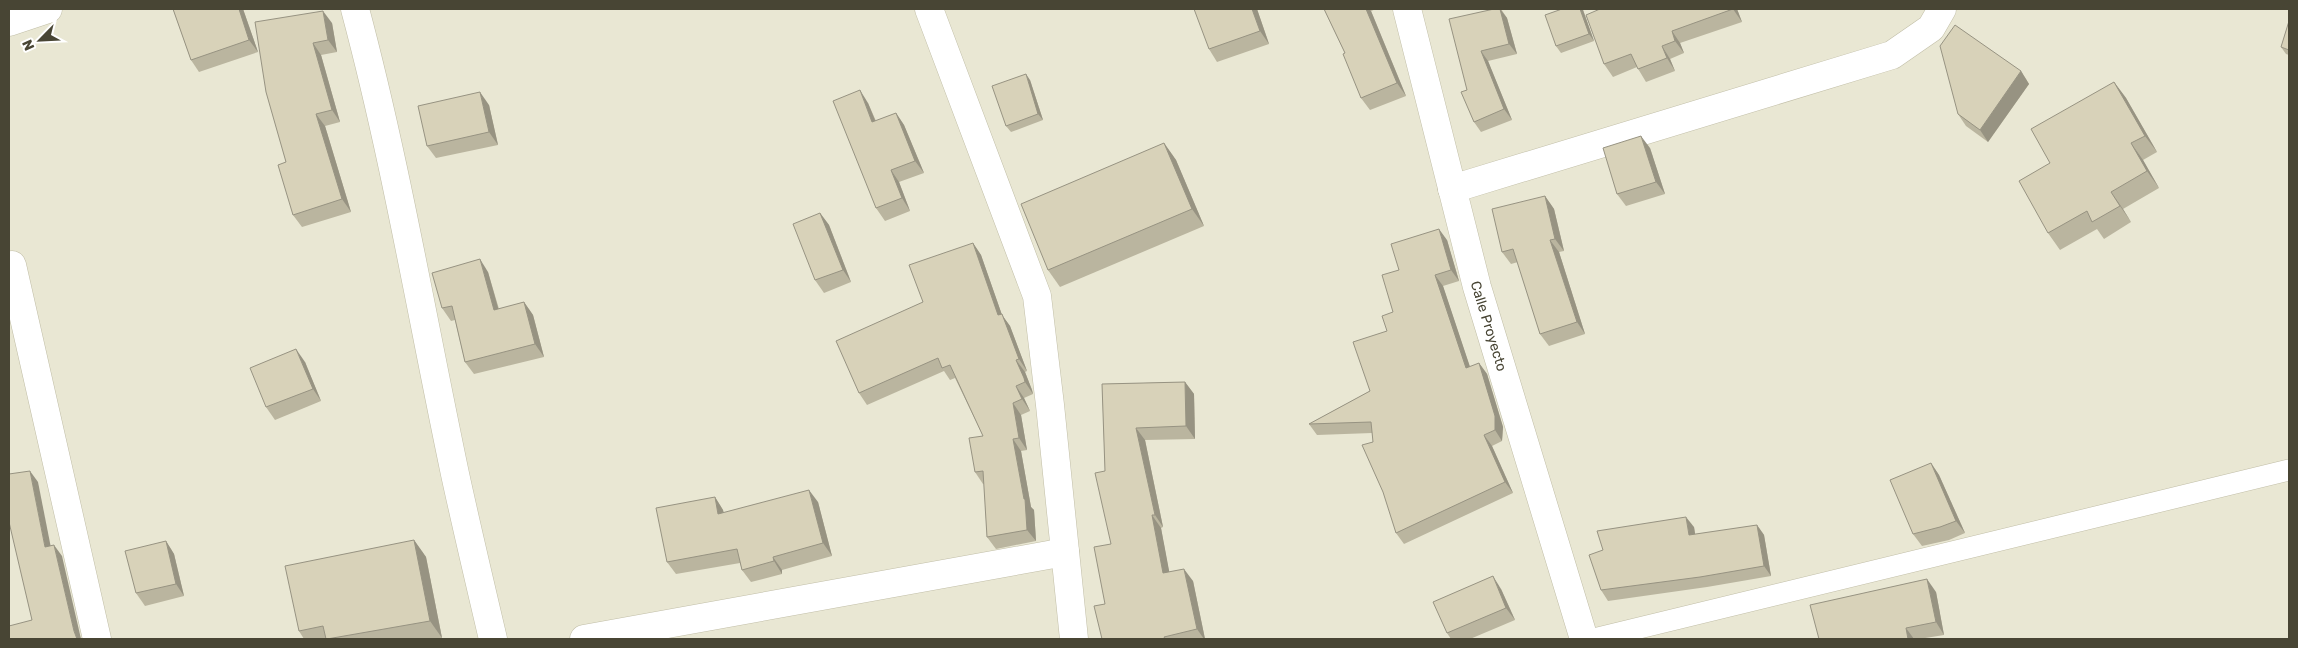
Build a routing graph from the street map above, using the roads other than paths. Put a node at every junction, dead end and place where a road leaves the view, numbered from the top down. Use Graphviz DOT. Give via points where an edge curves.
graph roads {
  1 [pos="48,9"];
  2 [pos="355,9"];
  3 [pos="1407,9"];
  4 [pos="1942,9"];
  5 [pos="938,11"];
  6 [pos="9,22"];
  7 [pos="1452,189"];
  8 [pos="12,265"];
  9 [pos="2289,470"];
  10 [pos="1065,552"];
  11 [pos="96,639"];
  12 [pos="493,639"];
  13 [pos="584,639"];
  14 [pos="1074,639"];
  15 [pos="1584,639"];
  16 [pos="1594,639"];
  1 -- 6 [label="street"];
  2 -- 12 [label="street" via="374,78 455,474"];
  3 -- 7 [label="street, Calle Proyecto"];
  4 -- 7 [label="street" via="1932,28 1892,55"];
  5 -- 10 [label="street" via="1037,296"];
  7 -- 15 [label="street, Calle Proyecto" via="1477,287"];
  8 -- 11 [label="street"];
  9 -- 16 [label="lane"];
  10 -- 13 [label="street"];
  10 -- 14 [label="street"];
}
